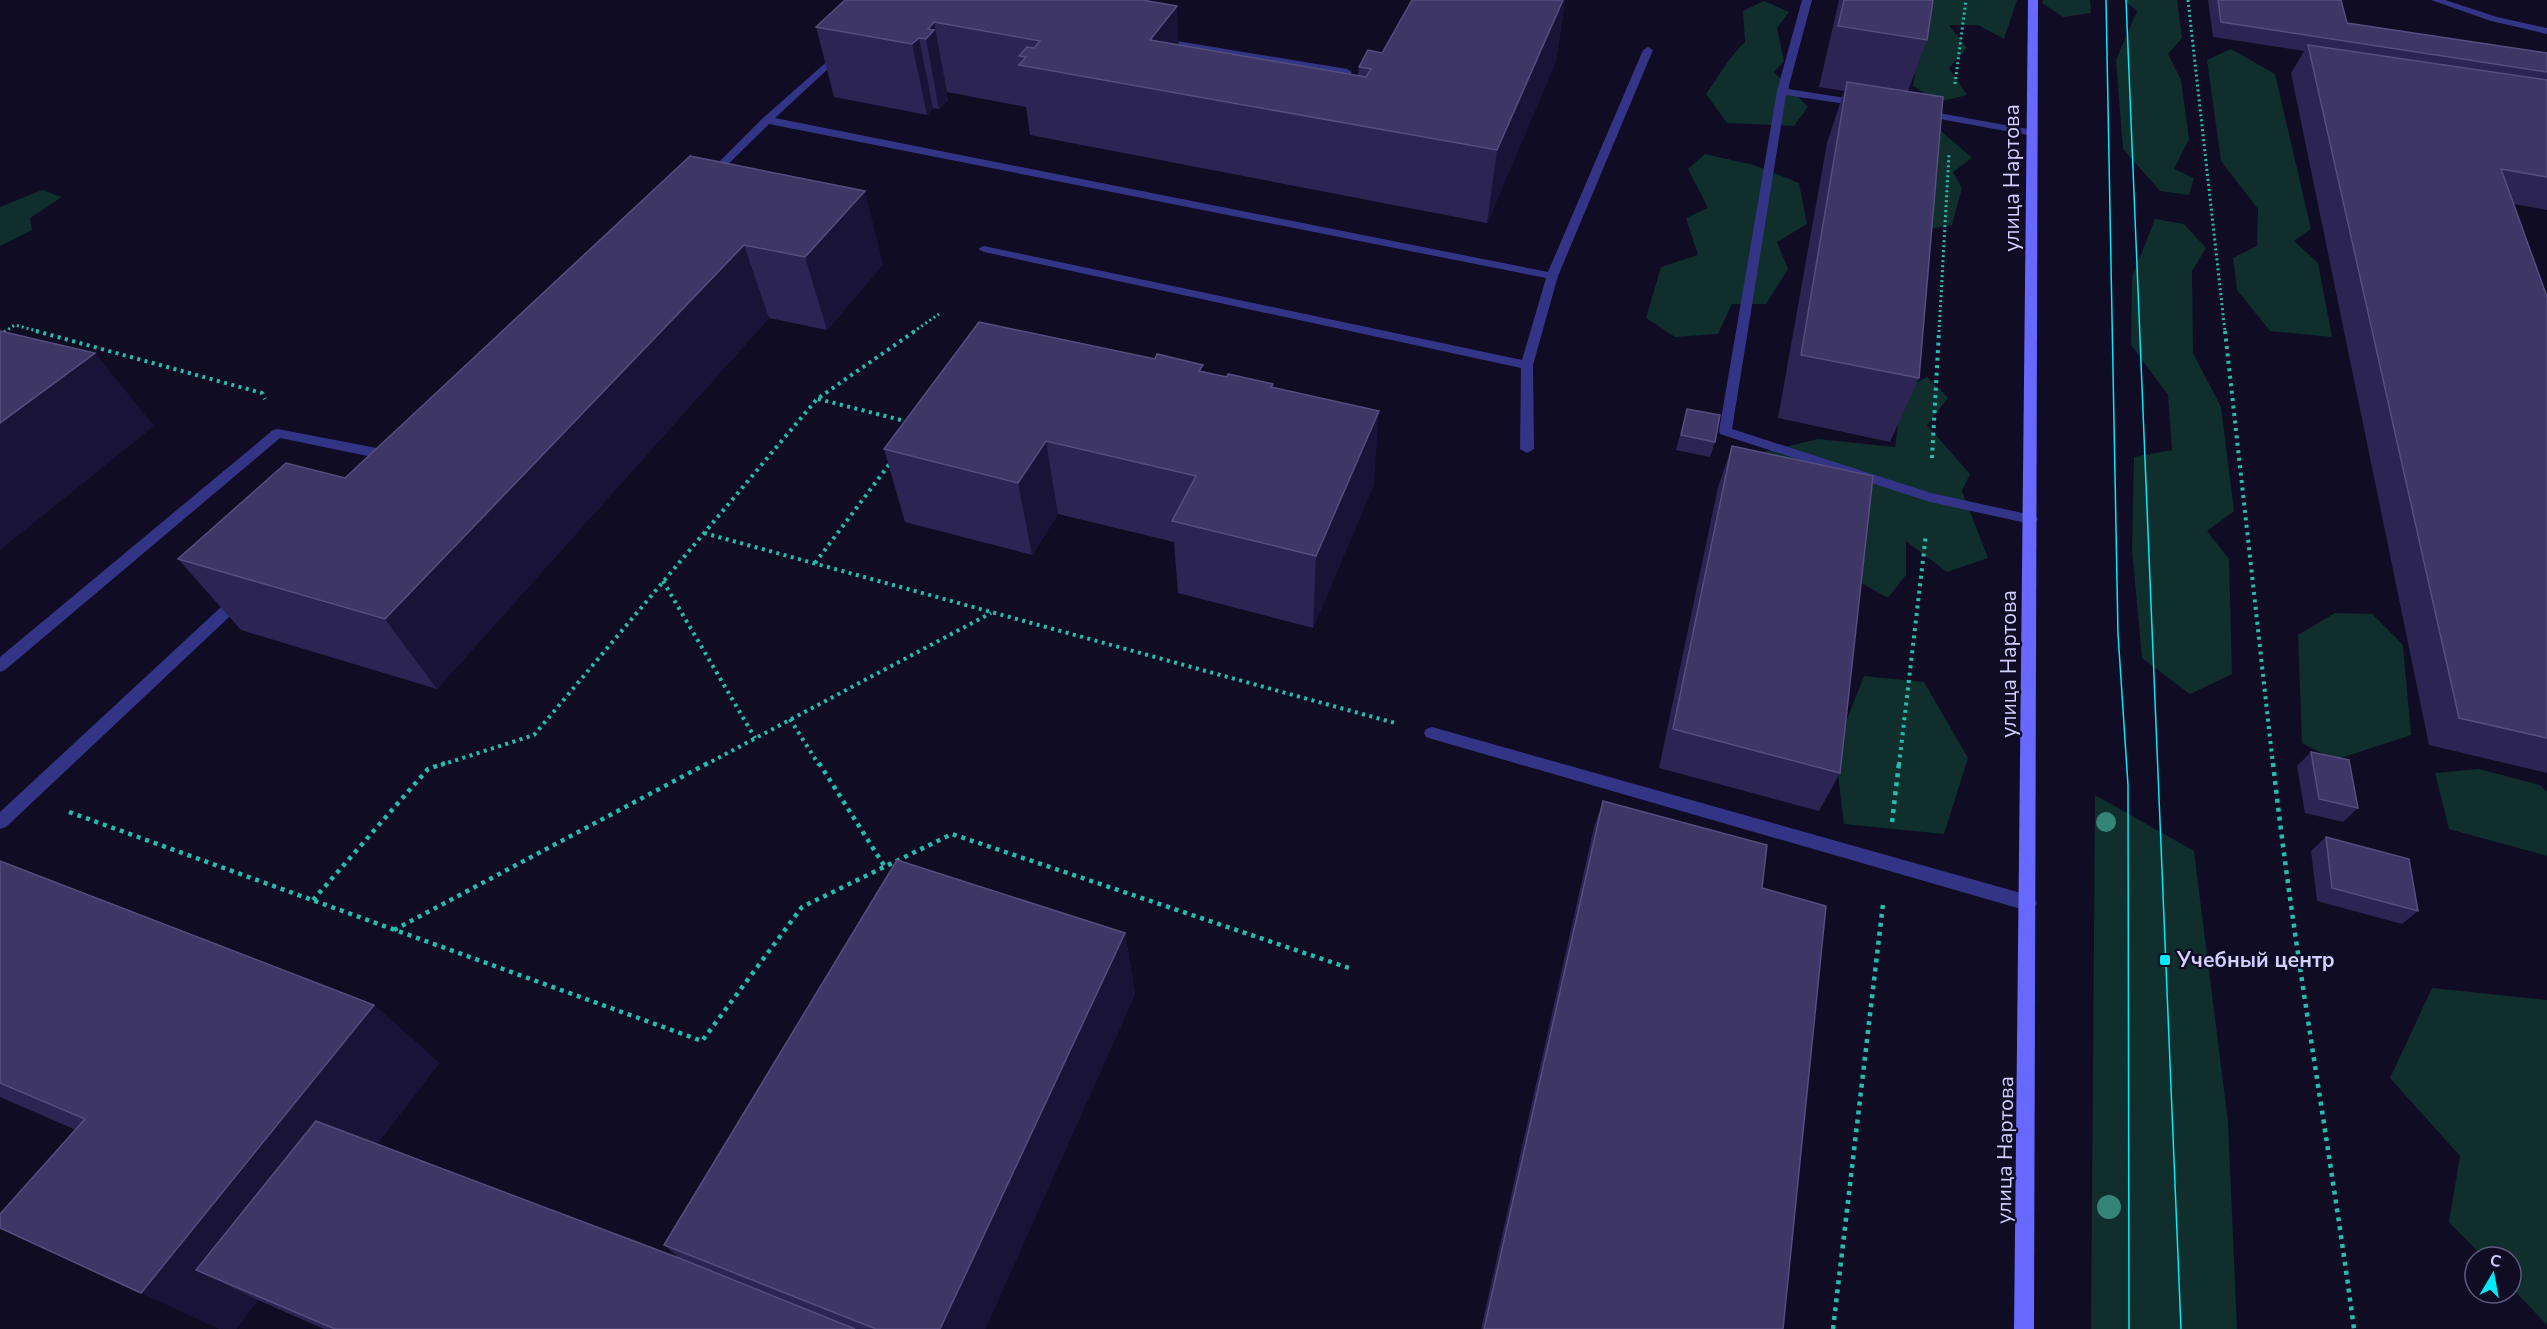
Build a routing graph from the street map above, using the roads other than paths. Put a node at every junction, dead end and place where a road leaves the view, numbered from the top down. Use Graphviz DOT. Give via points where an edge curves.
graph roads {
  1 [pos="1807,0"];
  2 [pos="2033,0"];
  3 [pos="2436,0"];
  4 [pos="2547,31"];
  5 [pos="1149,39"];
  6 [pos="845,48"];
  7 [pos="1648,50"];
  8 [pos="1782,91"];
  9 [pos="1328,102"];
  10 [pos="1872,106"];
  11 [pos="1906,111"];
  12 [pos="768,120"];
  13 [pos="2034,134"];
  14 [pos="702,184"];
  15 [pos="984,249"];
  16 [pos="1552,276"];
  17 [pos="1527,364"];
  18 [pos="1527,449"];
  19 [pos="392,457"];
  20 [pos="2031,519"];
  21 [pos="253,586"];
  22 [pos="0,666"];
  23 [pos="1432,733"];
  24 [pos="0,822"];
  25 [pos="2028,903"];
  26 [pos="2024,1329"];
  1 -- 8 [label="street"];
  2 -- 13 [label="street, улица Нартова"];
  3 -- 4 [label="street"];
  5 -- 9 [label="street" via="1347,72"];
  6 -- 12 [label="street"];
  7 -- 16 [label="street"];
  8 -- 10 [label="street"];
  8 -- 20 [label="street" via="1725,431 1930,497"];
  11 -- 13 [label="street"];
  12 -- 14 [label="street"];
  12 -- 16 [label="street"];
  13 -- 20 [label="street, улица Нартова"];
  15 -- 17 [label="street"];
  16 -- 17 [label="street"];
  17 -- 18 [label="street"];
  19 -- 22 [label="street" via="278,433"];
  20 -- 25 [label="street, улица Нартова"];
  21 -- 24 [label="street"];
  23 -- 25 [label="street"];
  25 -- 26 [label="street, улица Нартова"];
}
